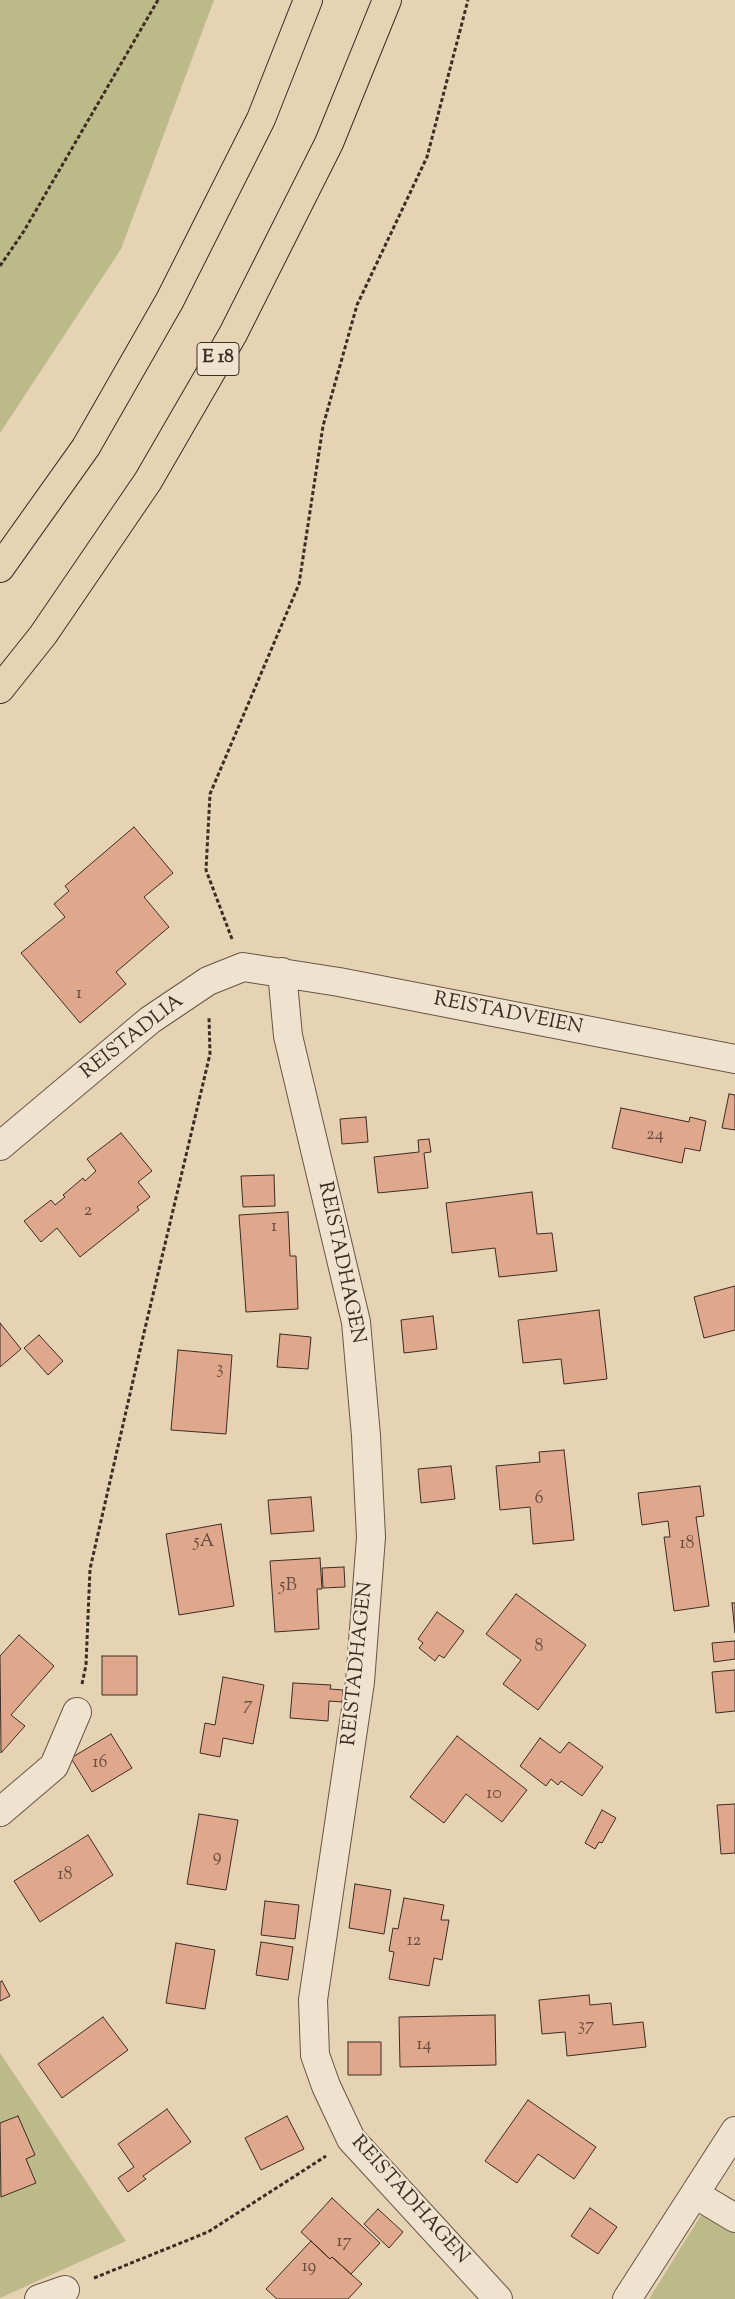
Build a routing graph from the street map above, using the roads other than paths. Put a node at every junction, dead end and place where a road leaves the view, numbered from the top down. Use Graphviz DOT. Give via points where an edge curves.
graph roads {
  1 [pos="308,0"];
  2 [pos="387,0"];
  3 [pos="0,568"];
  4 [pos="0,689"];
  5 [pos="282,972"];
  6 [pos="735,1059"];
  7 [pos="0,1146"];
  8 [pos="77,1712"];
  9 [pos="0,1812"];
  10 [pos="735,2131"];
  11 [pos="695,2194"];
  12 [pos="735,2218"];
  13 [pos="65,2290"];
  14 [pos="39,2299"];
  15 [pos="498,2299"];
  16 [pos="627,2299"];
  1 -- 3 [label="highway" via="261,118 170,300 86,446"];
  2 -- 4 [label="highway, E 18" via="329,143 233,334 148,481 43,635"];
  5 -- 6 [label="street, REISTADVEIEN"];
  5 -- 7 [label="street, REISTADLIA" via="243,967 208,981 150,1020"];
  5 -- 15 [label="street, REISTADHAGEN" via="288,1036 356,1322 371,1537 360,1682 313,2000 315,2054 351,2139"];
  8 -- 9 [label="street" via="54,1766"];
  10 -- 11 [label="street"];
  11 -- 12 [label="street"];
  11 -- 16 [label="street"];
  13 -- 14 [label="street"];
}
